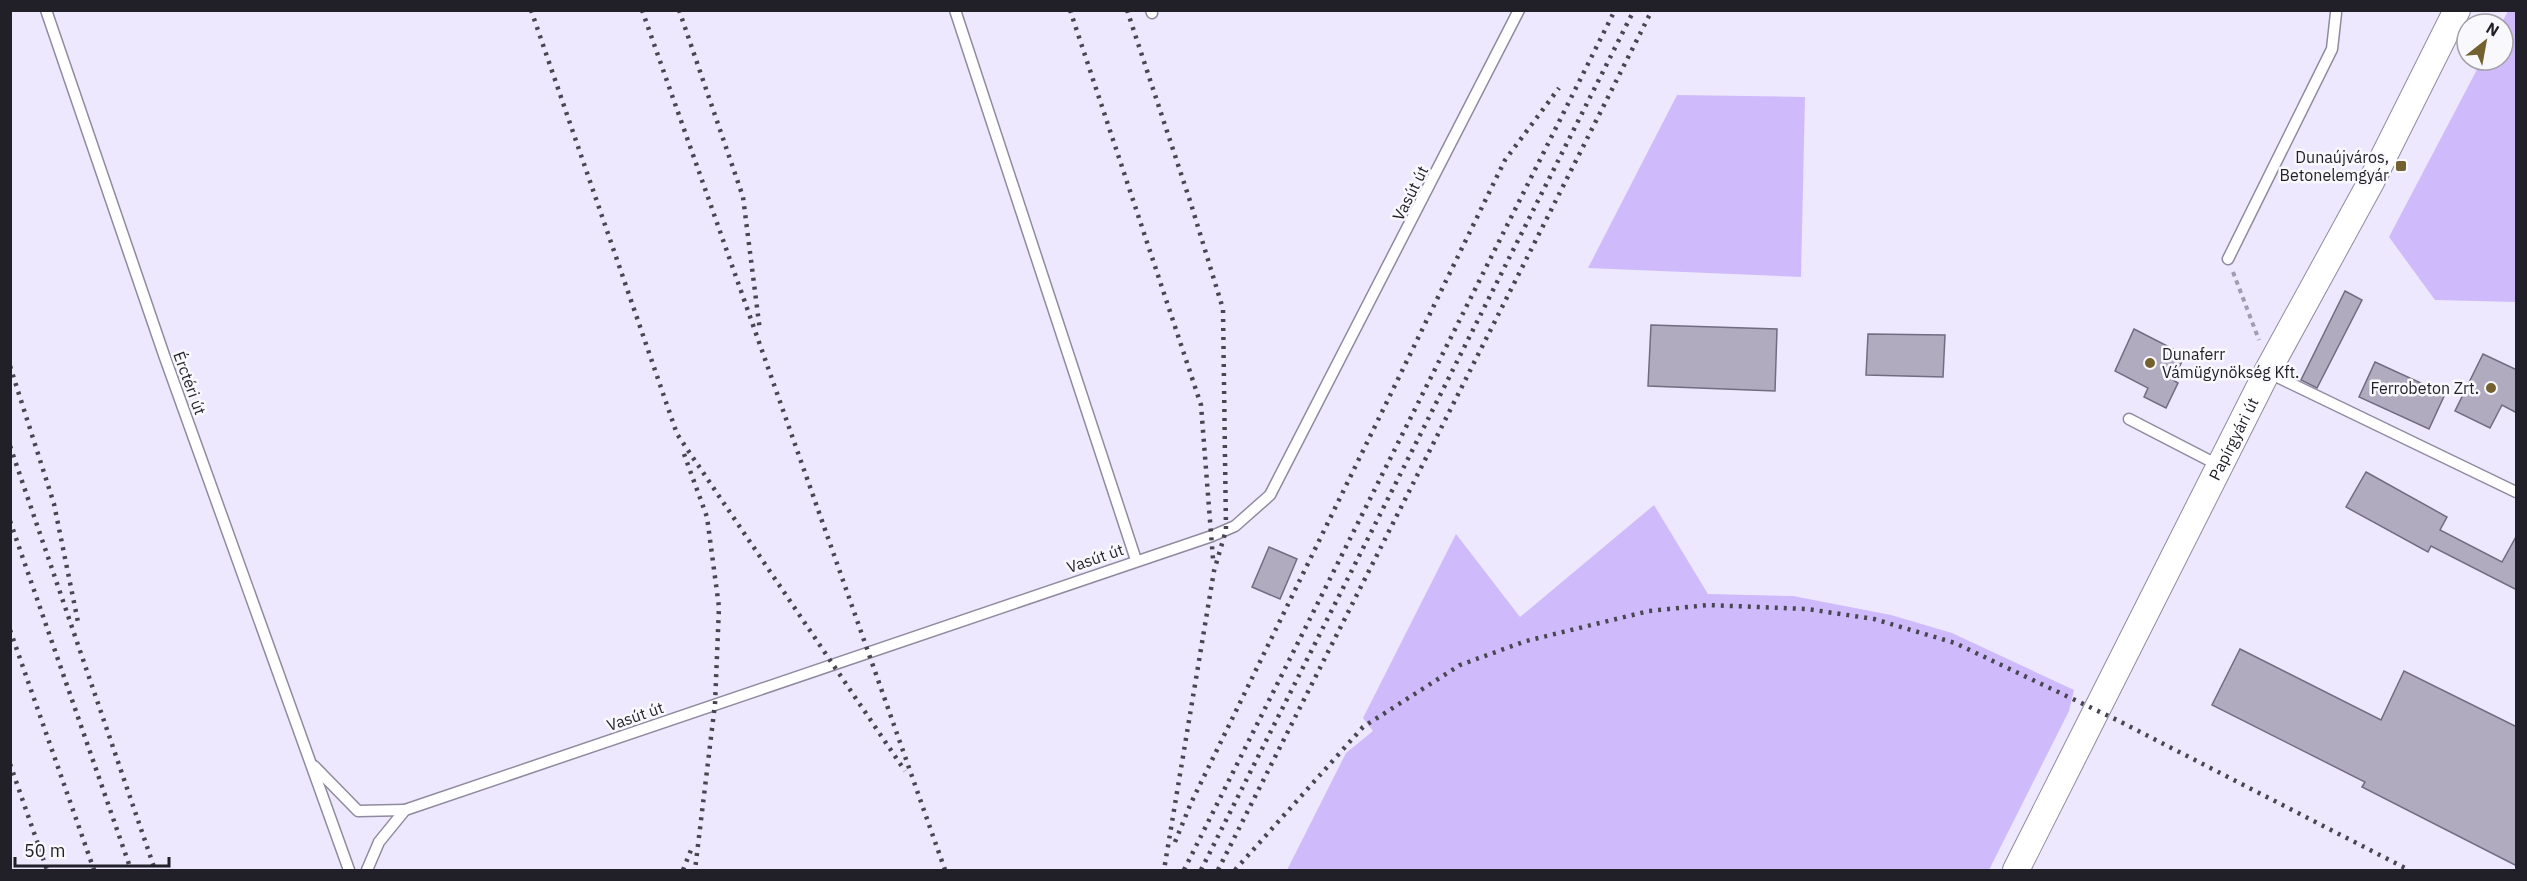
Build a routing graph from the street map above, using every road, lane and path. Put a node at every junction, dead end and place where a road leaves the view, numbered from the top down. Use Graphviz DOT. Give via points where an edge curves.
graph roads {
  1 [pos="46,10"];
  2 [pos="955,10"];
  3 [pos="1520,10"];
  4 [pos="2457,10"];
  5 [pos="2336,13"];
  6 [pos="2228,259"];
  7 [pos="2261,347"];
  8 [pos="2267,372"];
  9 [pos="2129,418"];
  10 [pos="2220,466"];
  11 [pos="2517,492"];
  12 [pos="1136,560"];
  13 [pos="310,763"];
  14 [pos="405,810"];
  15 [pos="349,870"];
  16 [pos="367,870"];
  17 [pos="2016,870"];
  1 -- 13 [label="lane, Érctéri út"];
  2 -- 12 [label="lane"];
  3 -- 12 [label="lane, Vasút út" via="1270,495 1235,526"];
  4 -- 8 [label="street, Papírgyári út" via="2371,183"];
  5 -- 6 [label="lane" via="2332,49"];
  6 -- 7 [label="path"];
  8 -- 10 [label="street, Papírgyári út"];
  8 -- 11 [label="lane"];
  9 -- 10 [label="lane"];
  10 -- 17 [label="street, Papírgyári út"];
  12 -- 14 [label="lane, Vasút út"];
  13 -- 14 [label="lane, Vasút út" via="358,812"];
  13 -- 15 [label="lane, Érctéri út"];
  14 -- 16 [label="lane" via="379,842"];
}
